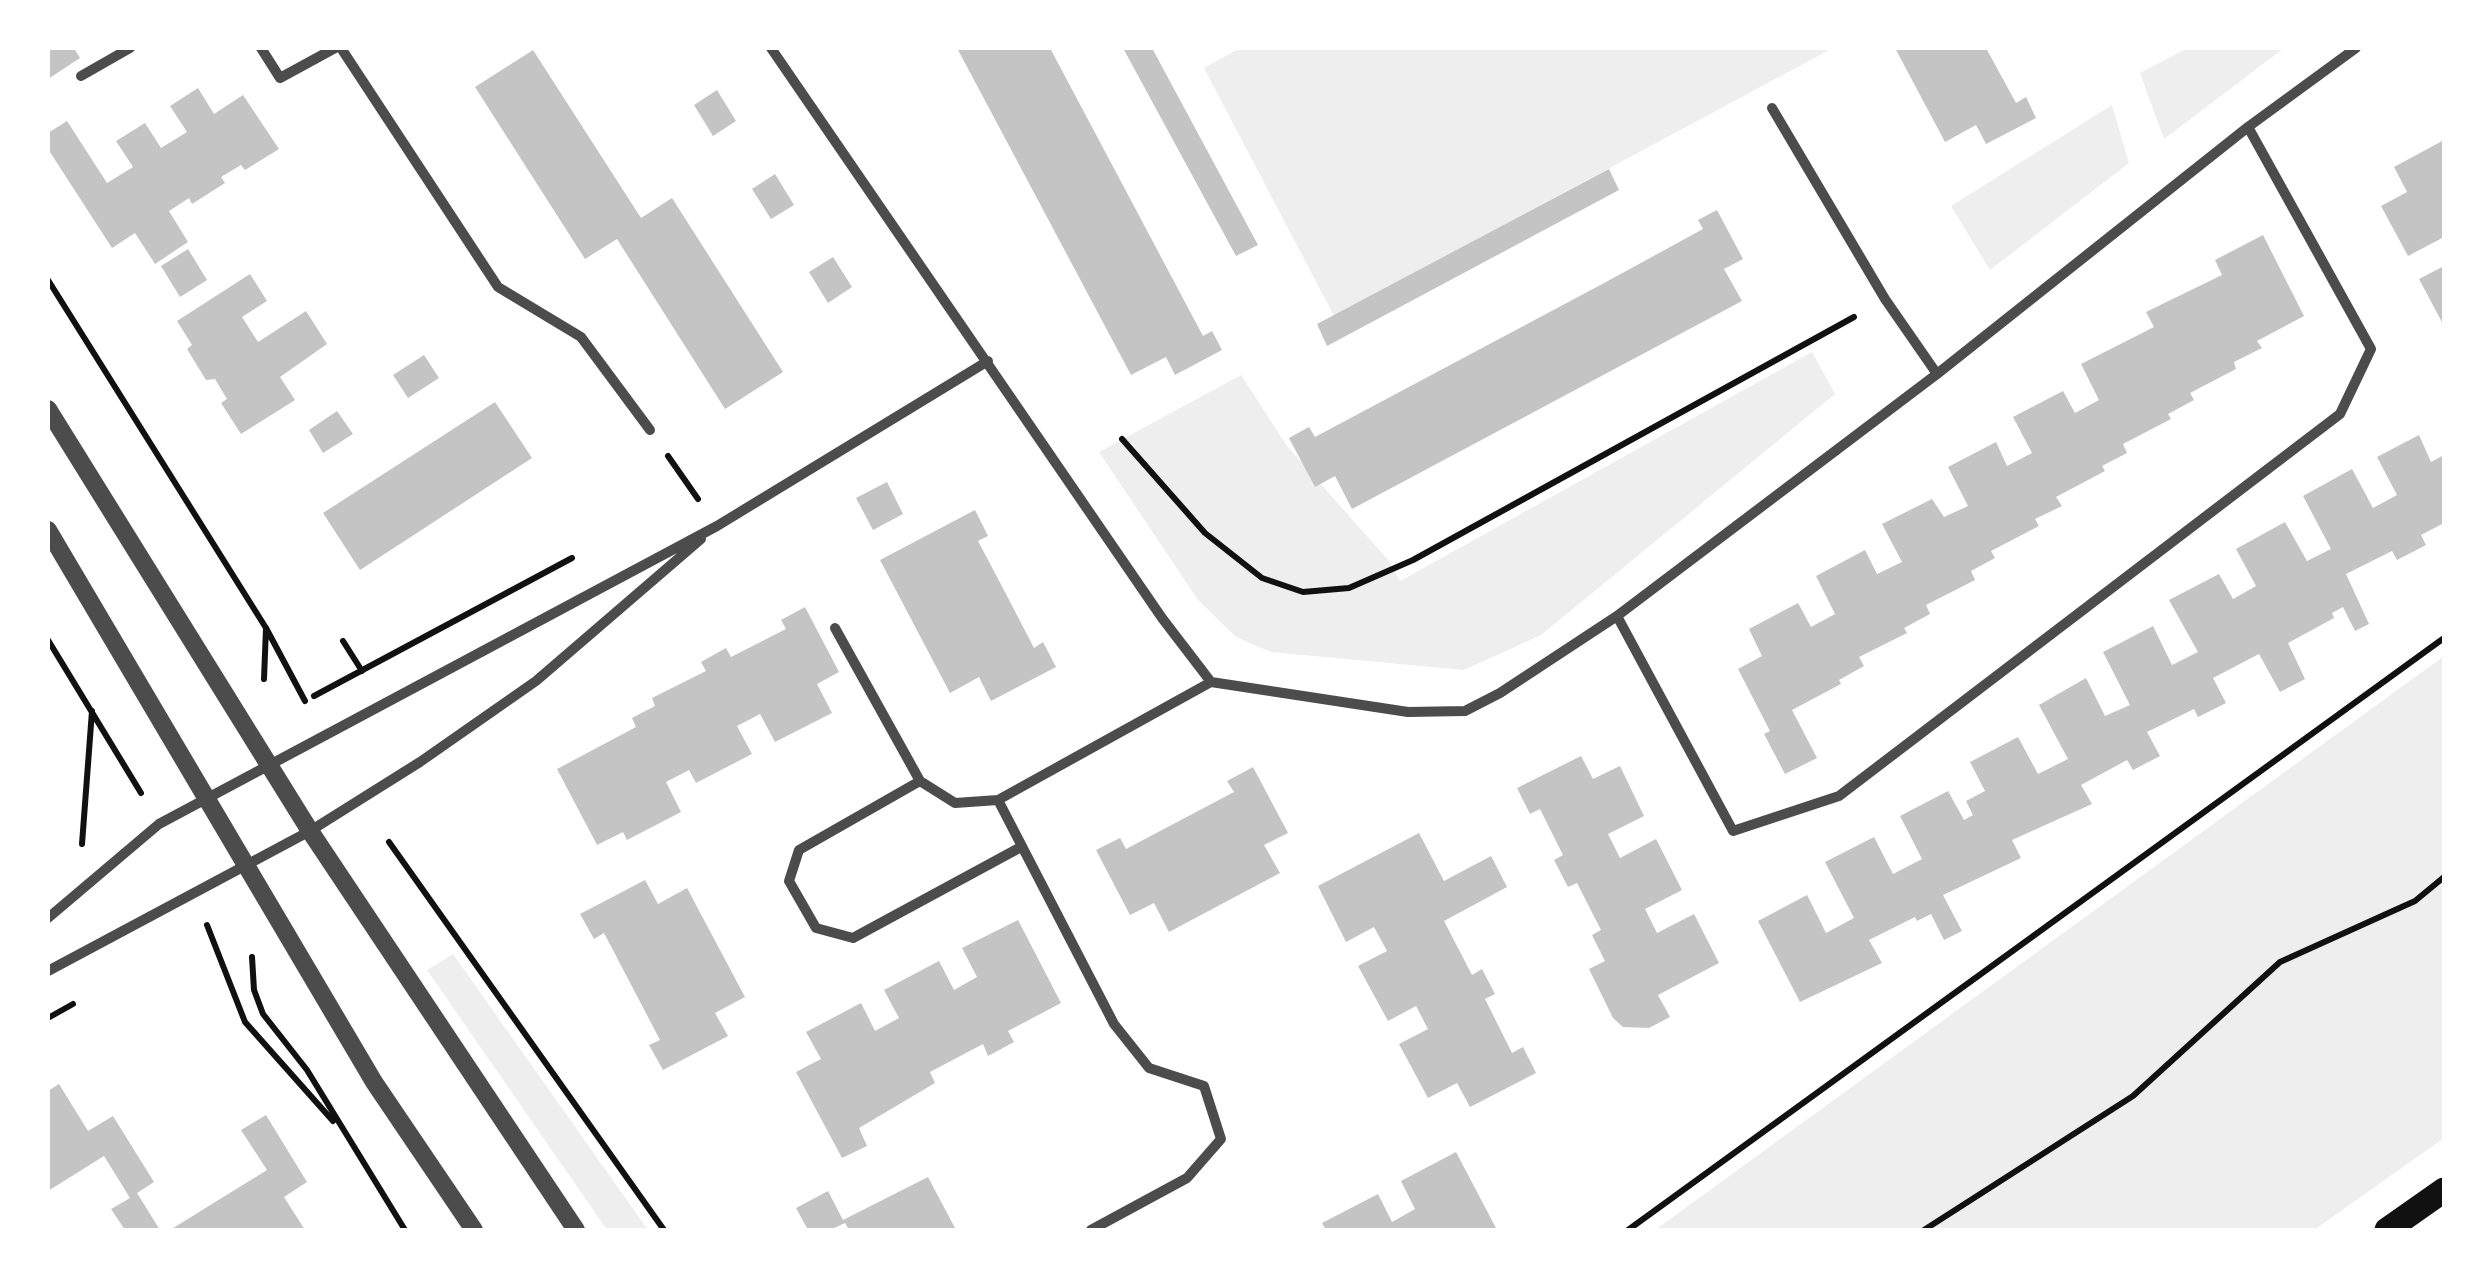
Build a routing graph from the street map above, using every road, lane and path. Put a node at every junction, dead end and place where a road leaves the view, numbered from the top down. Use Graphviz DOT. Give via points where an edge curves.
graph roads {
  1 [pos="130,48"];
  2 [pos="261,48"];
  3 [pos="338,48"];
  4 [pos="770,48"];
  5 [pos="2356,48"];
  6 [pos="81,76"];
  7 [pos="1772,108"];
  8 [pos="2248,127"];
  9 [pos="48,280"];
  10 [pos="1885,300"];
  11 [pos="988,361"];
  12 [pos="1937,374"];
  13 [pos="48,410"];
  14 [pos="650,430"];
  15 [pos="1122,439"];
  16 [pos="717,526"];
  17 [pos="48,530"];
  18 [pos="1617,616"];
  19 [pos="835,628"];
  20 [pos="2444,638"];
  21 [pos="48,640"];
  22 [pos="1211,682"];
  23 [pos="305,701"];
  24 [pos="92,710"];
  25 [pos="268,763"];
  26 [pos="920,782"];
  27 [pos="206,798"];
  28 [pos="998,800"];
  29 [pos="160,824"];
  30 [pos="310,830"];
  31 [pos="389,842"];
  32 [pos="1021,847"];
  33 [pos="244,864"];
  34 [pos="2444,877"];
  35 [pos="79,890"];
  36 [pos="48,918"];
  37 [pos="48,971"];
  38 [pos="245,1022"];
  39 [pos="2444,1190"];
  40 [pos="405,1230"];
  41 [pos="474,1230"];
  42 [pos="576,1230"];
  43 [pos="664,1230"];
  44 [pos="1092,1230"];
  45 [pos="1628,1230"];
  46 [pos="1924,1230"];
  47 [pos="2387,1230"];
  1 -- 6 [label="street"];
  2 -- 3 [label="street" via="280,78"];
  3 -- 14 [label="street" via="498,287 581,337"];
  4 -- 11 [label="street"];
  5 -- 8 [label="street"];
  7 -- 10 [label="street"];
  8 -- 12 [label="street"];
  8 -- 18 [label="street" via="2371,349 2340,414 1839,796 1733,832"];
  9 -- 23 [label="path"];
  10 -- 12 [label="street"];
  10 -- 15 [label="path" via="1414,560 1349,588 1303,592 1262,578 1205,533"];
  11 -- 16 [label="street"];
  11 -- 22 [label="street"];
  12 -- 18 [label="street"];
  13 -- 25 [label="street"];
  14 -- 16 [label="path"];
  16 -- 25 [label="street"];
  16 -- 30 [label="street" via="536,681"];
  17 -- 27 [label="street"];
  18 -- 22 [label="street" via="1465,710 1408,712"];
  19 -- 26 [label="street"];
  20 -- 45 [label="path"];
  21 -- 24 [label="path"];
  22 -- 28 [label="street"];
  24 -- 29 [label="path"];
  24 -- 35 [label="path"];
  25 -- 27 [label="street"];
  25 -- 30 [label="street"];
  26 -- 28 [label="street" via="955,802"];
  26 -- 32 [label="street" via="799,850 790,880 816,928 853,938"];
  27 -- 29 [label="street"];
  27 -- 33 [label="street"];
  28 -- 32 [label="street"];
  29 -- 35 [label="street"];
  30 -- 33 [label="street"];
  30 -- 42 [label="street"];
  31 -- 43 [label="path"];
  32 -- 44 [label="street" via="1114,1024 1149,1068 1204,1086 1222,1138 1187,1178"];
  33 -- 37 [label="street"];
  33 -- 41 [label="street" via="374,1082"];
  34 -- 46 [label="path" via="2415,900 2280,962 2132,1096"];
  35 -- 36 [label="street"];
  38 -- 40 [label="path" via="341,1129"];
  39 -- 47 [label="main road"];
}
